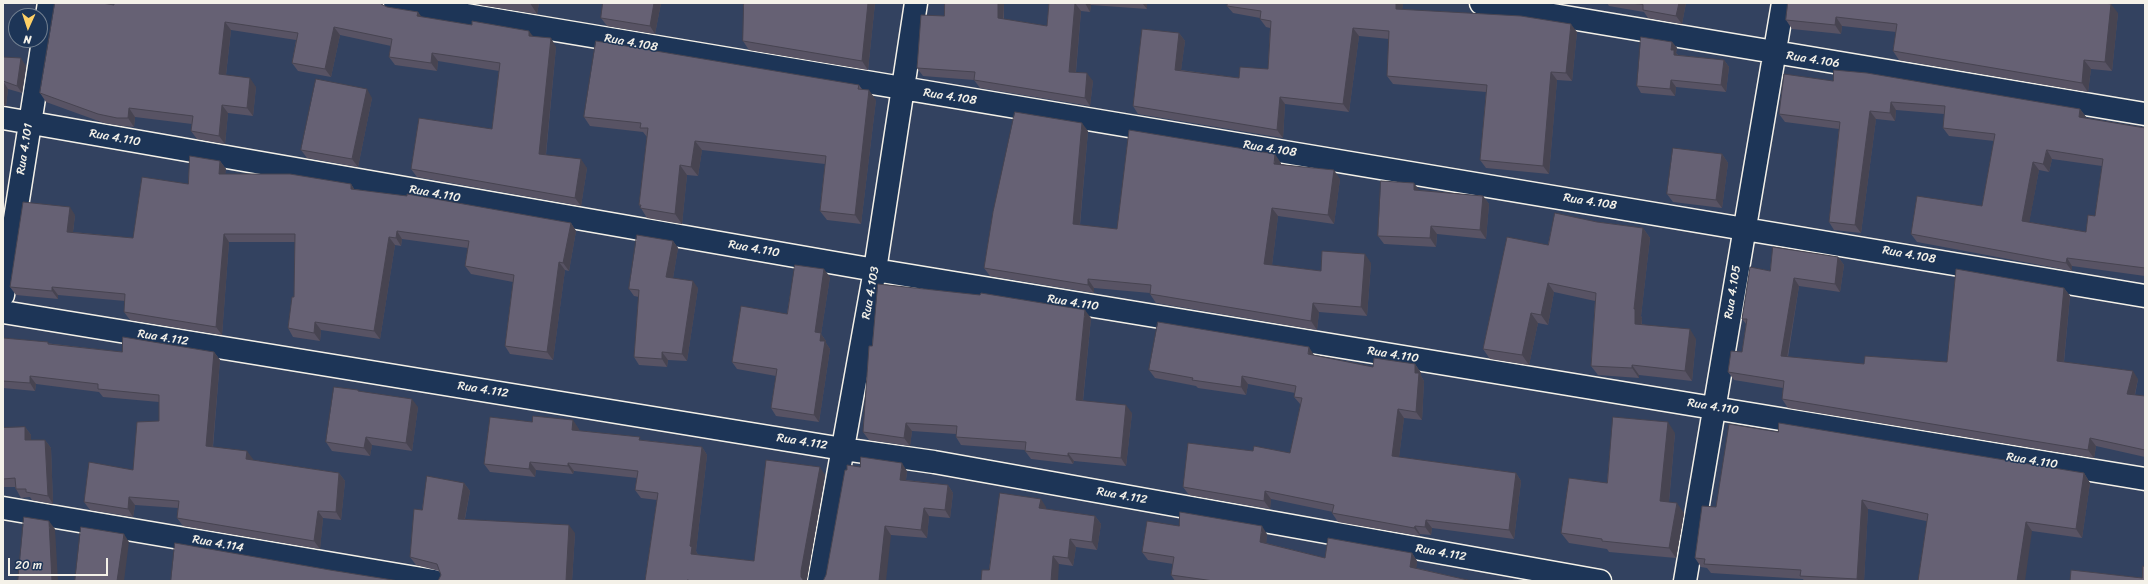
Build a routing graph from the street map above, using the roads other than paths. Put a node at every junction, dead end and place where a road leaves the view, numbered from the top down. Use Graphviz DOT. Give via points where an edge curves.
graph roads {
  1 [pos="49,3"];
  2 [pos="395,3"];
  3 [pos="916,3"];
  4 [pos="1481,3"];
  5 [pos="1783,3"];
  6 [pos="1776,54"];
  7 [pos="903,89"];
  8 [pos="2145,114"];
  9 [pos="3,118"];
  10 [pos="29,123"];
  11 [pos="1744,227"];
  12 [pos="875,270"];
  13 [pos="3,295"];
  14 [pos="2145,296"];
  15 [pos="3,312"];
  16 [pos="1715,408"];
  17 [pos="843,449"];
  18 [pos="2145,479"];
  19 [pos="3,508"];
  20 [pos="434,581"];
  21 [pos="819,581"];
  22 [pos="1600,581"];
  23 [pos="1685,581"];
  1 -- 10 [label="street, Rua 4.101"];
  2 -- 7 [label="street, Rua 4.108"];
  3 -- 7 [label="street, Rua 4.103"];
  4 -- 6 [label="street, Rua 4.106"];
  5 -- 6 [label="street, Rua 4.105"];
  6 -- 8 [label="street, Rua 4.106"];
  6 -- 11 [label="street, Rua 4.105"];
  7 -- 11 [label="street, Rua 4.108"];
  7 -- 12 [label="street, Rua 4.103"];
  9 -- 10 [label="street, Rua 4.110"];
  10 -- 12 [label="street, Rua 4.110"];
  10 -- 13 [label="street, Rua 4.101"];
  11 -- 14 [label="street, Rua 4.108"];
  11 -- 16 [label="street, Rua 4.105"];
  12 -- 16 [label="street, Rua 4.110"];
  12 -- 17 [label="street, Rua 4.103"];
  15 -- 17 [label="street, Rua 4.112"];
  16 -- 18 [label="street, Rua 4.110"];
  16 -- 23 [label="street, Rua 4.105"];
  17 -- 21 [label="street, Rua 4.103"];
  17 -- 22 [label="street, Rua 4.112" via="934,462"];
  19 -- 20 [label="street, Rua 4.114"];
}
